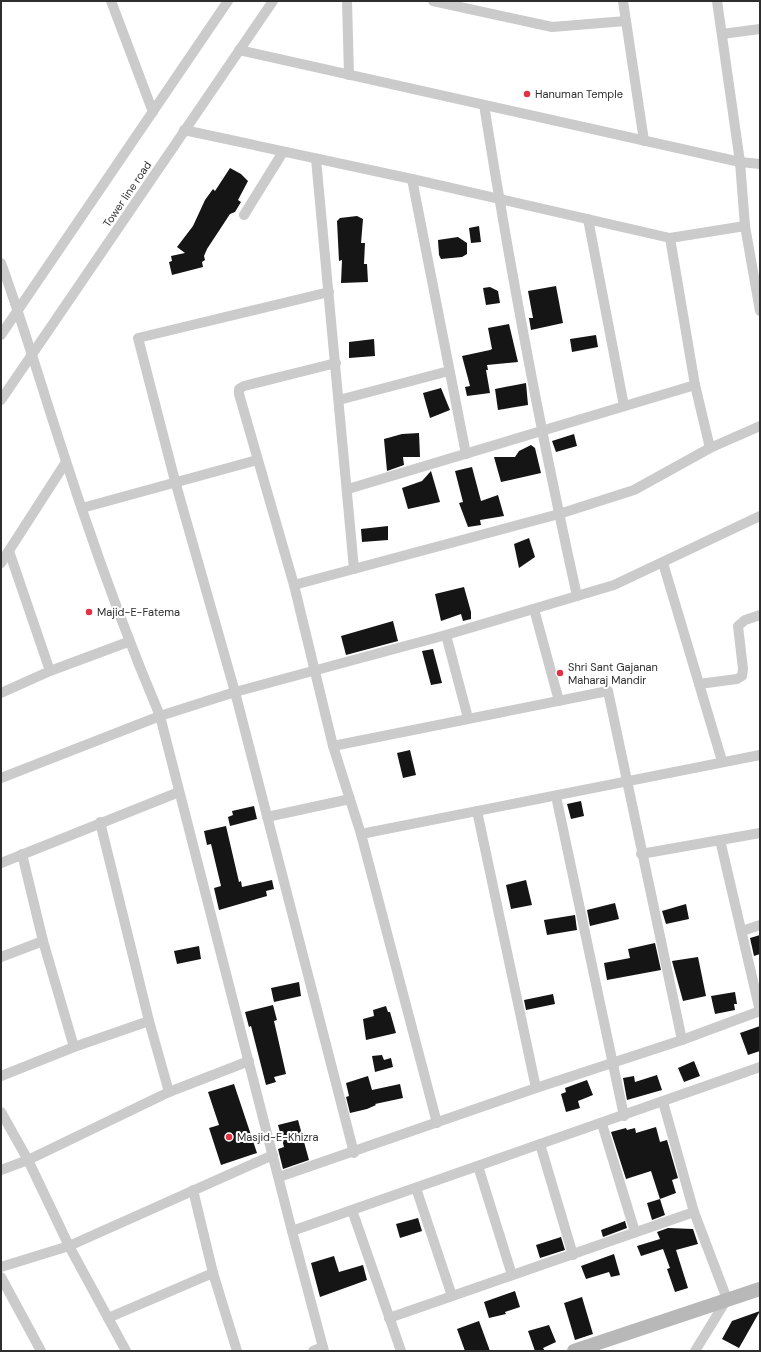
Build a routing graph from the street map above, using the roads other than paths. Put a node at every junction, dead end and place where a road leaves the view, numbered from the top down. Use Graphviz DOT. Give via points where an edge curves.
graph roads {
  1 [pos="111,1"];
  2 [pos="228,1"];
  3 [pos="272,1"];
  4 [pos="347,1"];
  5 [pos="433,1"];
  6 [pos="623,1"];
  7 [pos="717,1"];
  8 [pos="626,21"];
  9 [pos="760,29"];
  10 [pos="722,34"];
  11 [pos="239,50"];
  12 [pos="349,75"];
  13 [pos="484,105"];
  14 [pos="153,112"];
  15 [pos="184,130"];
  16 [pos="644,141"];
  17 [pos="282,152"];
  18 [pos="316,159"];
  19 [pos="740,162"];
  20 [pos="760,164"];
  21 [pos="412,179"];
  22 [pos="499,199"];
  23 [pos="244,215"];
  24 [pos="588,219"];
  25 [pos="745,226"];
  26 [pos="670,238"];
  27 [pos="1,263"];
  28 [pos="329,292"];
  29 [pos="18,309"];
  30 [pos="760,311"];
  31 [pos="1,335"];
  32 [pos="33,354"];
  33 [pos="336,363"];
  34 [pos="449,371"];
  35 [pos="695,385"];
  36 [pos="1,400"];
  37 [pos="339,400"];
  38 [pos="624,406"];
  39 [pos="760,426"];
  40 [pos="543,430"];
  41 [pos="710,448"];
  42 [pos="466,454"];
  43 [pos="258,460"];
  44 [pos="66,462"];
  45 [pos="175,481"];
  46 [pos="348,488"];
  47 [pos="82,508"];
  48 [pos="559,514"];
  49 [pos="760,516"];
  50 [pos="9,551"];
  51 [pos="1,563"];
  52 [pos="663,563"];
  53 [pos="354,569"];
  54 [pos="294,585"];
  55 [pos="578,596"];
  56 [pos="534,609"];
  57 [pos="760,615"];
  58 [pos="446,635"];
  59 [pos="128,642"];
  60 [pos="314,670"];
  61 [pos="50,671"];
  62 [pos="699,684"];
  63 [pos="235,692"];
  64 [pos="1,693"];
  65 [pos="559,701"];
  66 [pos="160,716"];
  67 [pos="468,718"];
  68 [pos="333,746"];
  69 [pos="760,755"];
  70 [pos="722,761"];
  71 [pos="1,778"];
  72 [pos="626,783"];
  73 [pos="179,792"];
  74 [pos="556,796"];
  75 [pos="350,799"];
  76 [pos="477,811"];
  77 [pos="267,817"];
  78 [pos="100,822"];
  79 [pos="760,833"];
  80 [pos="361,834"];
  81 [pos="720,840"];
  82 [pos="22,854"];
  83 [pos="641,854"];
  84 [pos="1,863"];
  85 [pos="760,926"];
  86 [pos="742,932"];
  87 [pos="43,941"];
  88 [pos="1,957"];
  89 [pos="760,1011"];
  90 [pos="148,1021"];
  91 [pos="682,1040"];
  92 [pos="74,1046"];
  93 [pos="249,1061"];
  94 [pos="612,1063"];
  95 [pos="760,1067"];
  96 [pos="1,1076"];
  97 [pos="536,1088"];
  98 [pos="169,1092"];
  99 [pos="663,1102"];
  100 [pos="1,1112"];
  101 [pos="624,1116"];
  102 [pos="437,1123"];
  103 [pos="602,1124"];
  104 [pos="540,1144"];
  105 [pos="354,1153"];
  106 [pos="273,1155"];
  107 [pos="28,1160"];
  108 [pos="478,1166"];
  109 [pos="1,1170"];
  110 [pos="279,1177"];
  111 [pos="416,1188"];
  112 [pos="193,1190"];
  113 [pos="352,1210"];
  114 [pos="694,1212"];
  115 [pos="292,1232"];
  116 [pos="635,1232"];
  117 [pos="69,1246"];
  118 [pos="572,1255"];
  119 [pos="1,1267"];
  120 [pos="213,1273"];
  121 [pos="512,1275"];
  122 [pos="1,1277"];
  123 [pos="760,1289"];
  124 [pos="452,1296"];
  125 [pos="727,1299"];
  126 [pos="108,1318"];
  127 [pos="390,1318"];
  128 [pos="324,1349"];
  129 [pos="41,1351"];
  130 [pos="126,1351"];
  131 [pos="237,1351"];
  132 [pos="313,1351"];
  133 [pos="401,1351"];
  134 [pos="574,1351"];
  135 [pos="695,1351"];
  1 -- 14 [label="street"];
  2 -- 14 [label="street"];
  3 -- 11 [label="street, Tower line road"];
  4 -- 12 [label="street"];
  5 -- 8 [label="street" via="552,27"];
  6 -- 8 [label="street"];
  7 -- 10 [label="street"];
  8 -- 16 [label="street"];
  9 -- 10 [label="street"];
  10 -- 19 [label="street"];
  11 -- 12 [label="street"];
  11 -- 15 [label="street, Tower line road"];
  12 -- 13 [label="street"];
  13 -- 16 [label="street"];
  13 -- 22 [label="street"];
  14 -- 29 [label="street"];
  15 -- 17 [label="street"];
  15 -- 32 [label="street, Tower line road"];
  16 -- 19 [label="street"];
  17 -- 18 [label="street"];
  17 -- 23 [label="street"];
  18 -- 21 [label="street"];
  18 -- 28 [label="street"];
  19 -- 20 [label="street"];
  19 -- 25 [label="street"];
  21 -- 22 [label="street"];
  21 -- 34 [label="street"];
  22 -- 24 [label="street"];
  22 -- 40 [label="street"];
  24 -- 26 [label="street"];
  24 -- 38 [label="street"];
  25 -- 26 [label="street"];
  25 -- 30 [label="street"];
  26 -- 35 [label="street"];
  27 -- 29 [label="street"];
  28 -- 33 [label="street"];
  28 -- 45 [label="street" via="138,338"];
  29 -- 31 [label="street"];
  29 -- 32 [label="street"];
  32 -- 36 [label="street, Tower line road"];
  32 -- 44 [label="street"];
  33 -- 37 [label="street"];
  33 -- 43 [label="street" via="244,386 239,390"];
  34 -- 37 [label="street"];
  34 -- 42 [label="street"];
  35 -- 38 [label="street"];
  35 -- 41 [label="street"];
  37 -- 46 [label="street"];
  38 -- 40 [label="street"];
  39 -- 41 [label="street"];
  40 -- 42 [label="street"];
  40 -- 48 [label="street"];
  41 -- 48 [label="street" via="634,490"];
  42 -- 46 [label="street"];
  43 -- 45 [label="street"];
  43 -- 54 [label="street"];
  44 -- 47 [label="street"];
  44 -- 50 [label="street"];
  45 -- 47 [label="street"];
  45 -- 63 [label="street"];
  46 -- 53 [label="street"];
  47 -- 59 [label="street"];
  48 -- 53 [label="street"];
  48 -- 55 [label="street"];
  49 -- 52 [label="street"];
  50 -- 51 [label="street"];
  50 -- 61 [label="street"];
  52 -- 55 [label="street" via="614,586"];
  52 -- 62 [label="street"];
  53 -- 54 [label="street"];
  54 -- 60 [label="street"];
  55 -- 56 [label="street"];
  56 -- 58 [label="street"];
  56 -- 65 [label="street"];
  57 -- 62 [label="street" via="745,620 738,626 742,676 737,679"];
  58 -- 60 [label="street"];
  58 -- 67 [label="street"];
  59 -- 61 [label="street"];
  59 -- 66 [label="street"];
  60 -- 63 [label="street"];
  60 -- 68 [label="street"];
  61 -- 64 [label="street"];
  62 -- 70 [label="street"];
  63 -- 66 [label="street"];
  63 -- 77 [label="street"];
  65 -- 67 [label="street"];
  65 -- 72 [label="street" via="608,691"];
  66 -- 71 [label="street"];
  66 -- 73 [label="street"];
  67 -- 68 [label="street"];
  68 -- 75 [label="street"];
  69 -- 70 [label="street"];
  70 -- 72 [label="street"];
  72 -- 74 [label="street"];
  72 -- 83 [label="street"];
  73 -- 78 [label="street"];
  73 -- 93 [label="street"];
  74 -- 76 [label="street"];
  74 -- 94 [label="street"];
  75 -- 77 [label="street"];
  75 -- 80 [label="street"];
  76 -- 80 [label="street"];
  76 -- 97 [label="street"];
  77 -- 105 [label="street"];
  78 -- 82 [label="street"];
  78 -- 90 [label="street"];
  79 -- 81 [label="street"];
  80 -- 102 [label="street"];
  81 -- 83 [label="street"];
  81 -- 86 [label="street"];
  82 -- 84 [label="street"];
  82 -- 87 [label="street"];
  83 -- 91 [label="street"];
  85 -- 86 [label="street"];
  86 -- 89 [label="street"];
  87 -- 88 [label="street"];
  87 -- 92 [label="street"];
  89 -- 91 [label="street"];
  90 -- 92 [label="street"];
  90 -- 98 [label="street"];
  91 -- 94 [label="street"];
  92 -- 96 [label="street"];
  93 -- 98 [label="street"];
  93 -- 106 [label="street"];
  94 -- 97 [label="street"];
  94 -- 101 [label="street"];
  95 -- 99 [label="street"];
  97 -- 102 [label="street"];
  98 -- 107 [label="street"];
  99 -- 101 [label="street"];
  99 -- 114 [label="street"];
  100 -- 107 [label="street"];
  101 -- 103 [label="street"];
  102 -- 105 [label="street"];
  103 -- 104 [label="street"];
  103 -- 116 [label="street"];
  104 -- 108 [label="street"];
  104 -- 118 [label="street"];
  105 -- 110 [label="street"];
  106 -- 110 [label="street"];
  106 -- 112 [label="street"];
  107 -- 109 [label="street"];
  107 -- 117 [label="street"];
  108 -- 111 [label="street"];
  108 -- 121 [label="street"];
  110 -- 115 [label="street"];
  111 -- 113 [label="street"];
  111 -- 124 [label="street"];
  112 -- 117 [label="street"];
  112 -- 120 [label="street"];
  113 -- 115 [label="street"];
  113 -- 127 [label="street"];
  114 -- 116 [label="street"];
  114 -- 125 [label="street"];
  115 -- 128 [label="street"];
  116 -- 118 [label="street"];
  117 -- 119 [label="street"];
  117 -- 126 [label="street"];
  118 -- 121 [label="street"];
  120 -- 126 [label="street"];
  120 -- 131 [label="street"];
  121 -- 124 [label="street"];
  122 -- 129 [label="street"];
  123 -- 125 [label="street"];
  124 -- 127 [label="street"];
  125 -- 134 [label="street"];
  125 -- 135 [label="street"];
  126 -- 130 [label="street"];
  127 -- 133 [label="street"];
  128 -- 132 [label="street"];
}
